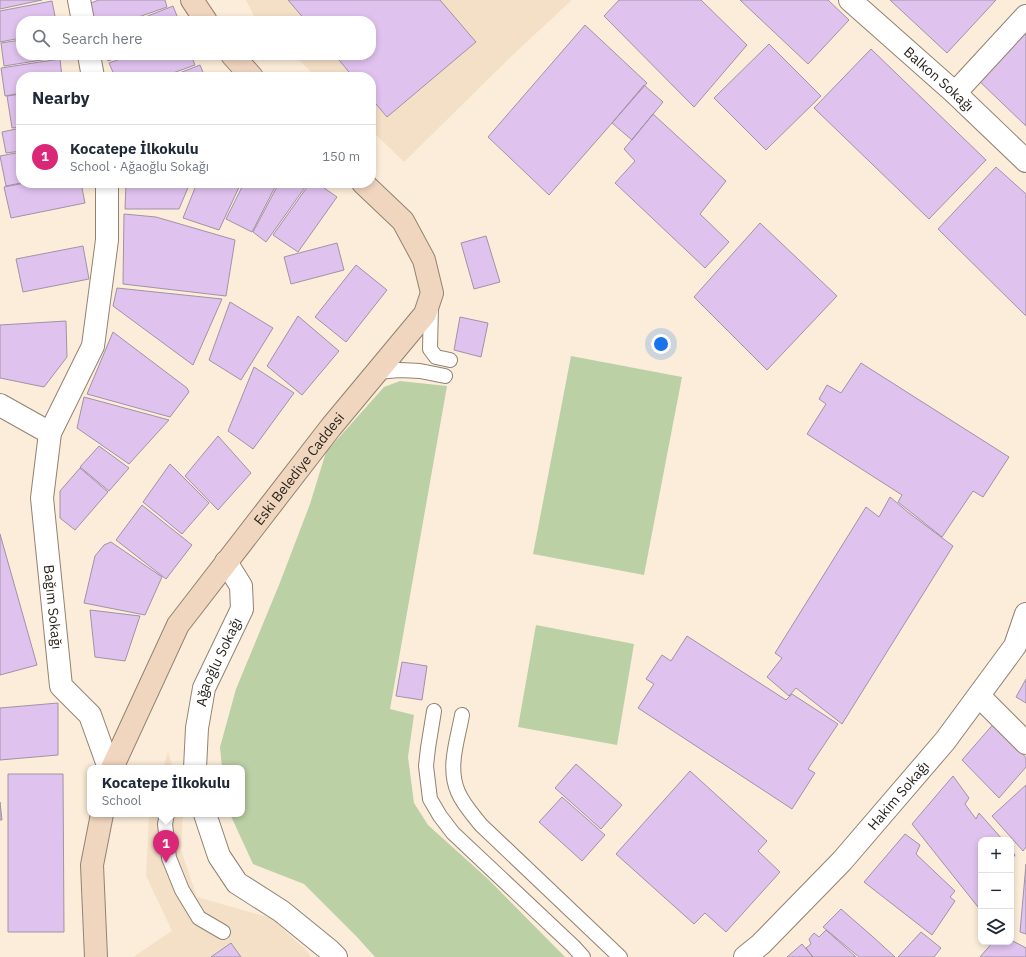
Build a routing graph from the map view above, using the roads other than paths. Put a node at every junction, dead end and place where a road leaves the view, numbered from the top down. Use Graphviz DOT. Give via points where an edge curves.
graph roads {
  1 [pos="79,0"];
  2 [pos="192,0"];
  3 [pos="850,0"];
  4 [pos="82,16"];
  5 [pos="203,16"];
  6 [pos="1026,16"];
  7 [pos="90,60"];
  8 [pos="237,60"];
  9 [pos="92,72"];
  10 [pos="247,72"];
  11 [pos="955,93"];
  12 [pos="1026,161"];
  13 [pos="107,188"];
  14 [pos="368,188"];
  15 [pos="432,293"];
  16 [pos="450,360"];
  17 [pos="377,372"];
  18 [pos="445,376"];
  19 [pos="4,410"];
  20 [pos="50,432"];
  21 [pos="226,562"];
  22 [pos="1026,614"];
  23 [pos="979,696"];
  24 [pos="434,711"];
  25 [pos="462,715"];
  26 [pos="1026,744"];
  27 [pos="109,765"];
  28 [pos="111,765"];
  29 [pos="195,765"];
  30 [pos="101,817"];
  31 [pos="166,817"];
  32 [pos="206,817"];
  33 [pos="223,932"];
  34 [pos="96,957"];
  35 [pos="336,957"];
  36 [pos="583,957"];
  37 [pos="620,957"];
  38 [pos="745,957"];
  1 -- 4 [label="street"];
  2 -- 5 [label="street"];
  3 -- 11 [label="street, Balkon Sokağı"];
  6 -- 11 [label="street"];
  7 -- 9 [label="street"];
  8 -- 10 [label="street"];
  11 -- 12 [label="street, Balkon Sokağı"];
  13 -- 20 [label="street, Bağım Sokağı" via="107,240 92,346"];
  14 -- 15 [label="street" via="403,221 424,260"];
  15 -- 16 [label="lane" via="430,349 436,357"];
  15 -- 17 [label="street, Eski Belediye Caddesi" via="425,314"];
  17 -- 18 [label="lane" via="420,371"];
  17 -- 21 [label="street, Eski Belediye Caddesi"];
  19 -- 20 [label="street"];
  20 -- 27 [label="street, Bağım Sokağı" via="42,498 61,686 90,714"];
  21 -- 28 [label="street, Eski Belediye Caddesi" via="178,625"];
  21 -- 29 [label="street, Ağaoğlu Sokağı" via="240,586 242,609 204,688 197,728"];
  22 -- 23 [label="street, Hakim Sokağı" via="1015,646"];
  23 -- 26 [label="street"];
  23 -- 38 [label="street, Hakim Sokağı" via="945,741 842,861 761,944"];
  24 -- 36 [label="lane" via="426,766 430,799 440,816 453,833"];
  25 -- 37 [label="lane" via="453,775 466,806 481,825"];
  30 -- 34 [label="street" via="92,866"];
  31 -- 33 [label="lane" via="169,858 182,890 199,918"];
  32 -- 35 [label="street" via="220,856 237,883 281,911"];
}
